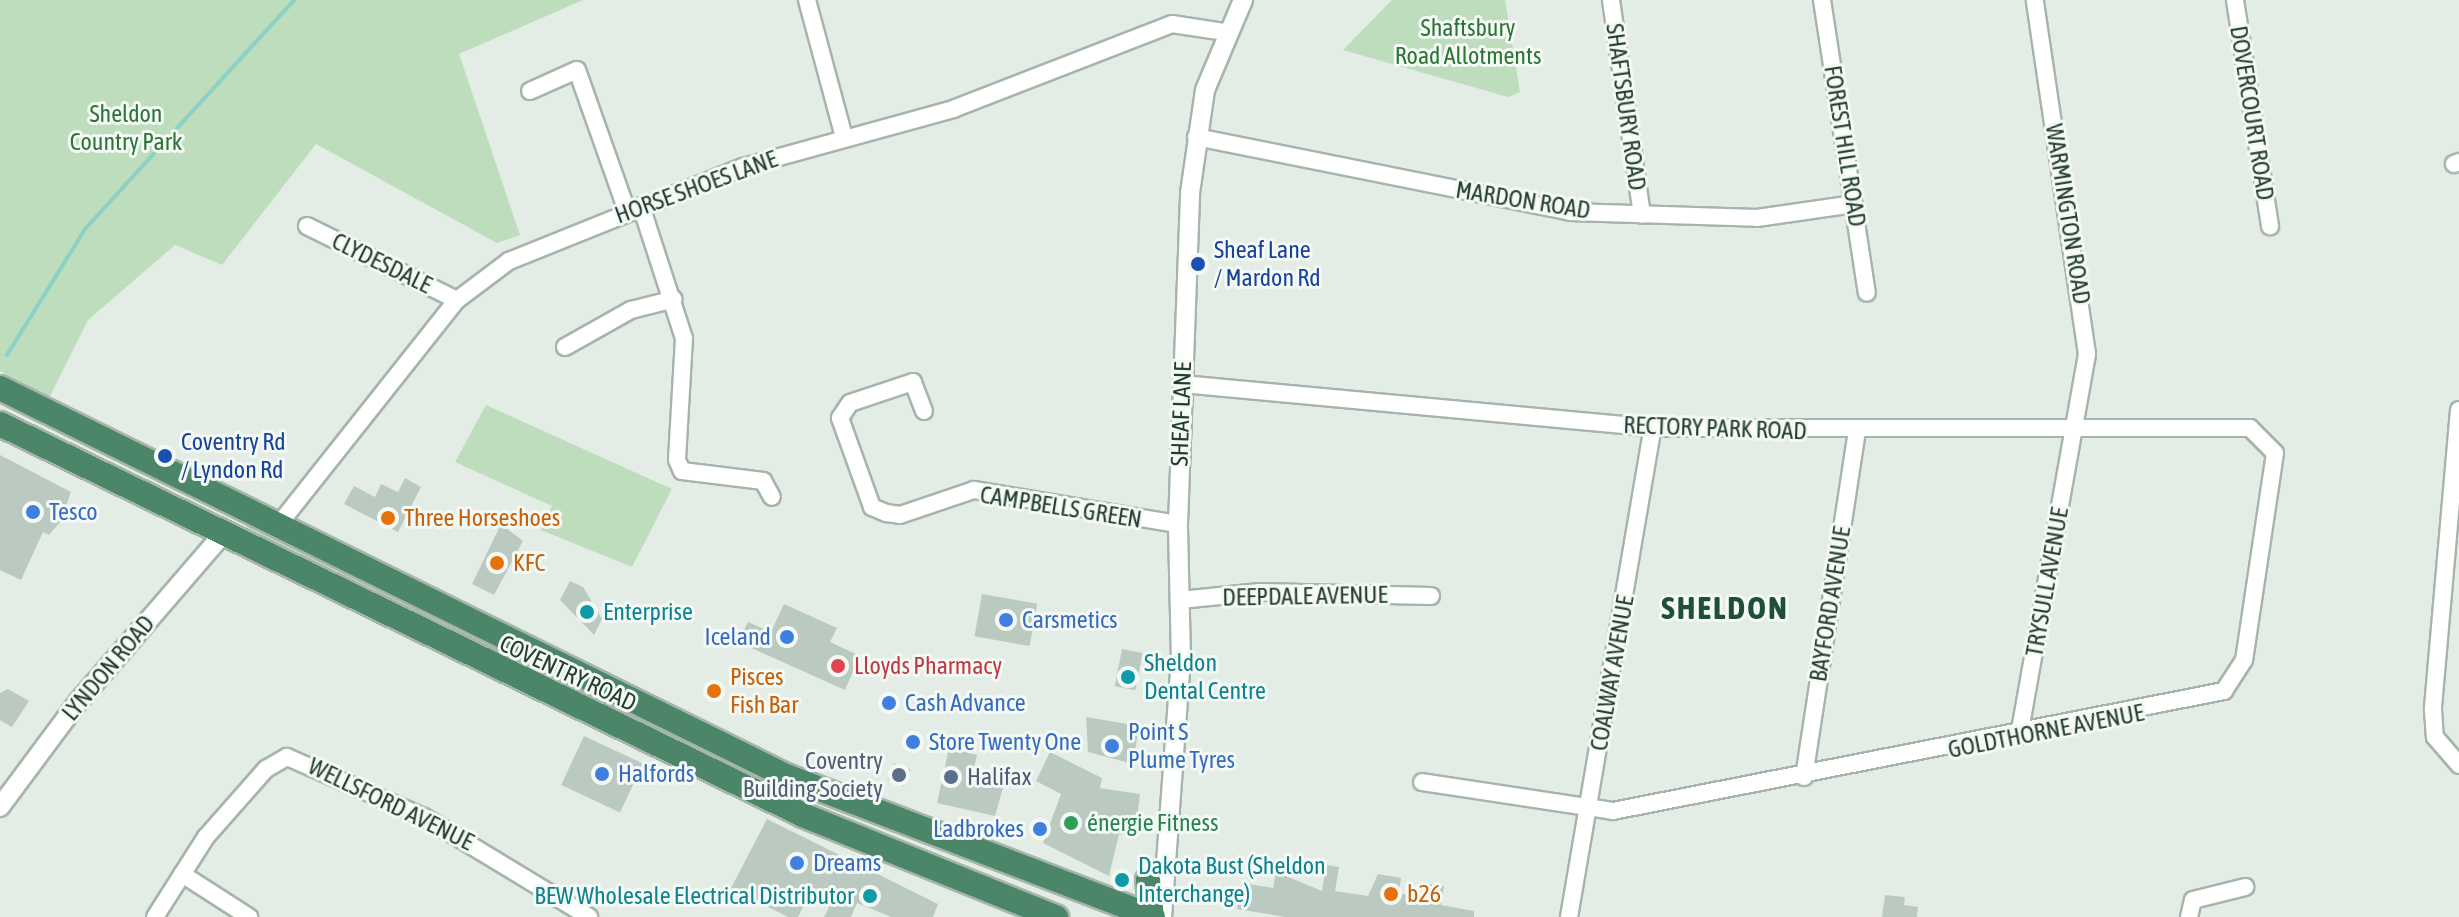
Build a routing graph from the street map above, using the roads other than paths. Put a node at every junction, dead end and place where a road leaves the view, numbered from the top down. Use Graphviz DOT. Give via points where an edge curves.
graph roads {
  1 [pos="807,0"];
  2 [pos="1611,0"];
  3 [pos="1822,0"];
  4 [pos="2035,0"];
  5 [pos="2235,0"];
  6 [pos="1240,5"];
  7 [pos="1225,32"];
  8 [pos="530,91"];
  9 [pos="844,137"];
  10 [pos="1196,137"];
  11 [pos="1854,204"];
  12 [pos="634,208"];
  13 [pos="1642,215"];
  14 [pos="307,226"];
  15 [pos="2270,226"];
  16 [pos="1867,293"];
  17 [pos="674,299"];
  18 [pos="457,300"];
  19 [pos="565,347"];
  20 [pos="1182,384"];
  21 [pos="0,391"];
  22 [pos="2459,410"];
  23 [pos="924,411"];
  24 [pos="0,424"];
  25 [pos="1653,428"];
  26 [pos="2074,428"];
  27 [pos="2250,428"];
  28 [pos="1857,432"];
  29 [pos="772,497"];
  30 [pos="1178,524"];
  31 [pos="276,528"];
  32 [pos="223,534"];
  33 [pos="1431,596"];
  34 [pos="1180,600"];
  35 [pos="2019,736"];
  36 [pos="2459,765"];
  37 [pos="1804,777"];
  38 [pos="1422,782"];
  39 [pos="0,806"];
  40 [pos="1587,812"];
  41 [pos="911,830"];
  42 [pos="182,874"];
  43 [pos="1157,880"];
  44 [pos="2245,887"];
  45 [pos="1149,916"];
  46 [pos="155,917"];
  47 [pos="249,917"];
  48 [pos="589,917"];
  49 [pos="1056,917"];
  50 [pos="1108,917"];
  51 [pos="1162,917"];
  52 [pos="1569,917"];
  53 [pos="2189,917"];
  1 -- 9 [label="street"];
  2 -- 13 [label="street, SHAFTSBURY ROAD"];
  3 -- 11 [label="street, FOREST HILL ROAD"];
  4 -- 26 [label="street, WARMINGTON ROAD" via="2087,338"];
  5 -- 15 [label="street, DOVERCOURT ROAD"];
  6 -- 7 [label="street, SHEAF LANE"];
  7 -- 9 [label="street, HORSE SHOES LANE" via="1172,24 953,109"];
  7 -- 10 [label="street, SHEAF LANE"];
  8 -- 12 [label="street" via="577,70"];
  9 -- 12 [label="street, HORSE SHOES LANE"];
  10 -- 13 [label="street, MARDON ROAD" via="1570,212"];
  10 -- 20 [label="street, SHEAF LANE"];
  11 -- 13 [label="street, MARDON ROAD" via="1757,218"];
  11 -- 16 [label="street, FOREST HILL ROAD"];
  12 -- 17 [label="street"];
  12 -- 18 [label="street, HORSE SHOES LANE" via="509,261"];
  14 -- 18 [label="street, CLYDESDALE"];
  17 -- 19 [label="street" via="631,310"];
  17 -- 29 [label="street" via="684,338 682,471 763,481"];
  18 -- 31 [label="street, HORSE SHOES LANE"];
  20 -- 25 [label="street, RECTORY PARK ROAD"];
  20 -- 30 [label="street, SHEAF LANE"];
  21 -- 31 [label="highway, COVENTRY ROAD"];
  21 -- 32 [label="highway" via="23,414 214,511"];
  22 -- 36 [label="street" via="2433,710 2435,737"];
  23 -- 30 [label="street, CAMPBELLS GREEN" via="913,382 850,403 840,418 872,507 900,515 974,490"];
  24 -- 32 [label="highway, COVENTRY ROAD"];
  25 -- 28 [label="street, RECTORY PARK ROAD"];
  25 -- 40 [label="street, COALWAY AVENUE"];
  26 -- 27 [label="street, RECTORY PARK ROAD"];
  26 -- 28 [label="street, RECTORY PARK ROAD"];
  26 -- 35 [label="street, TRYSULL AVENUE"];
  27 -- 35 [label="street, GOLDTHORNE AVENUE" via="2269,441 2275,462 2244,660 2232,684 2192,702"];
  28 -- 37 [label="street, BAYFORD AVENUE"];
  30 -- 34 [label="street, SHEAF LANE"];
  31 -- 41 [label="highway, COVENTRY ROAD" via="508,645"];
  32 -- 39 [label="street, LYNDON ROAD" via="78,702"];
  32 -- 49 [label="highway, COVENTRY ROAD" via="803,815"];
  33 -- 34 [label="street, DEEPDALE AVENUE" via="1260,592"];
  34 -- 43 [label="street, SHEAF LANE"];
  35 -- 37 [label="street, GOLDTHORNE AVENUE"];
  37 -- 40 [label="street, GOLDTHORNE AVENUE"];
  38 -- 40 [label="street, GOLDTHORNE AVENUE"];
  40 -- 52 [label="street, COALWAY AVENUE"];
  41 -- 45 [label="highway, COVENTRY ROAD"];
  41 -- 50 [label="highway" via="949,855"];
  42 -- 46 [label="street, WELLSFORD AVENUE"];
  42 -- 47 [label="street"];
  42 -- 48 [label="street, WELLSFORD AVENUE" via="266,769 287,757 424,817"];
  43 -- 45 [label="highway"];
  43 -- 51 [label="street, SHEAF LANE"];
  44 -- 53 [label="street" via="2193,900"];
}
